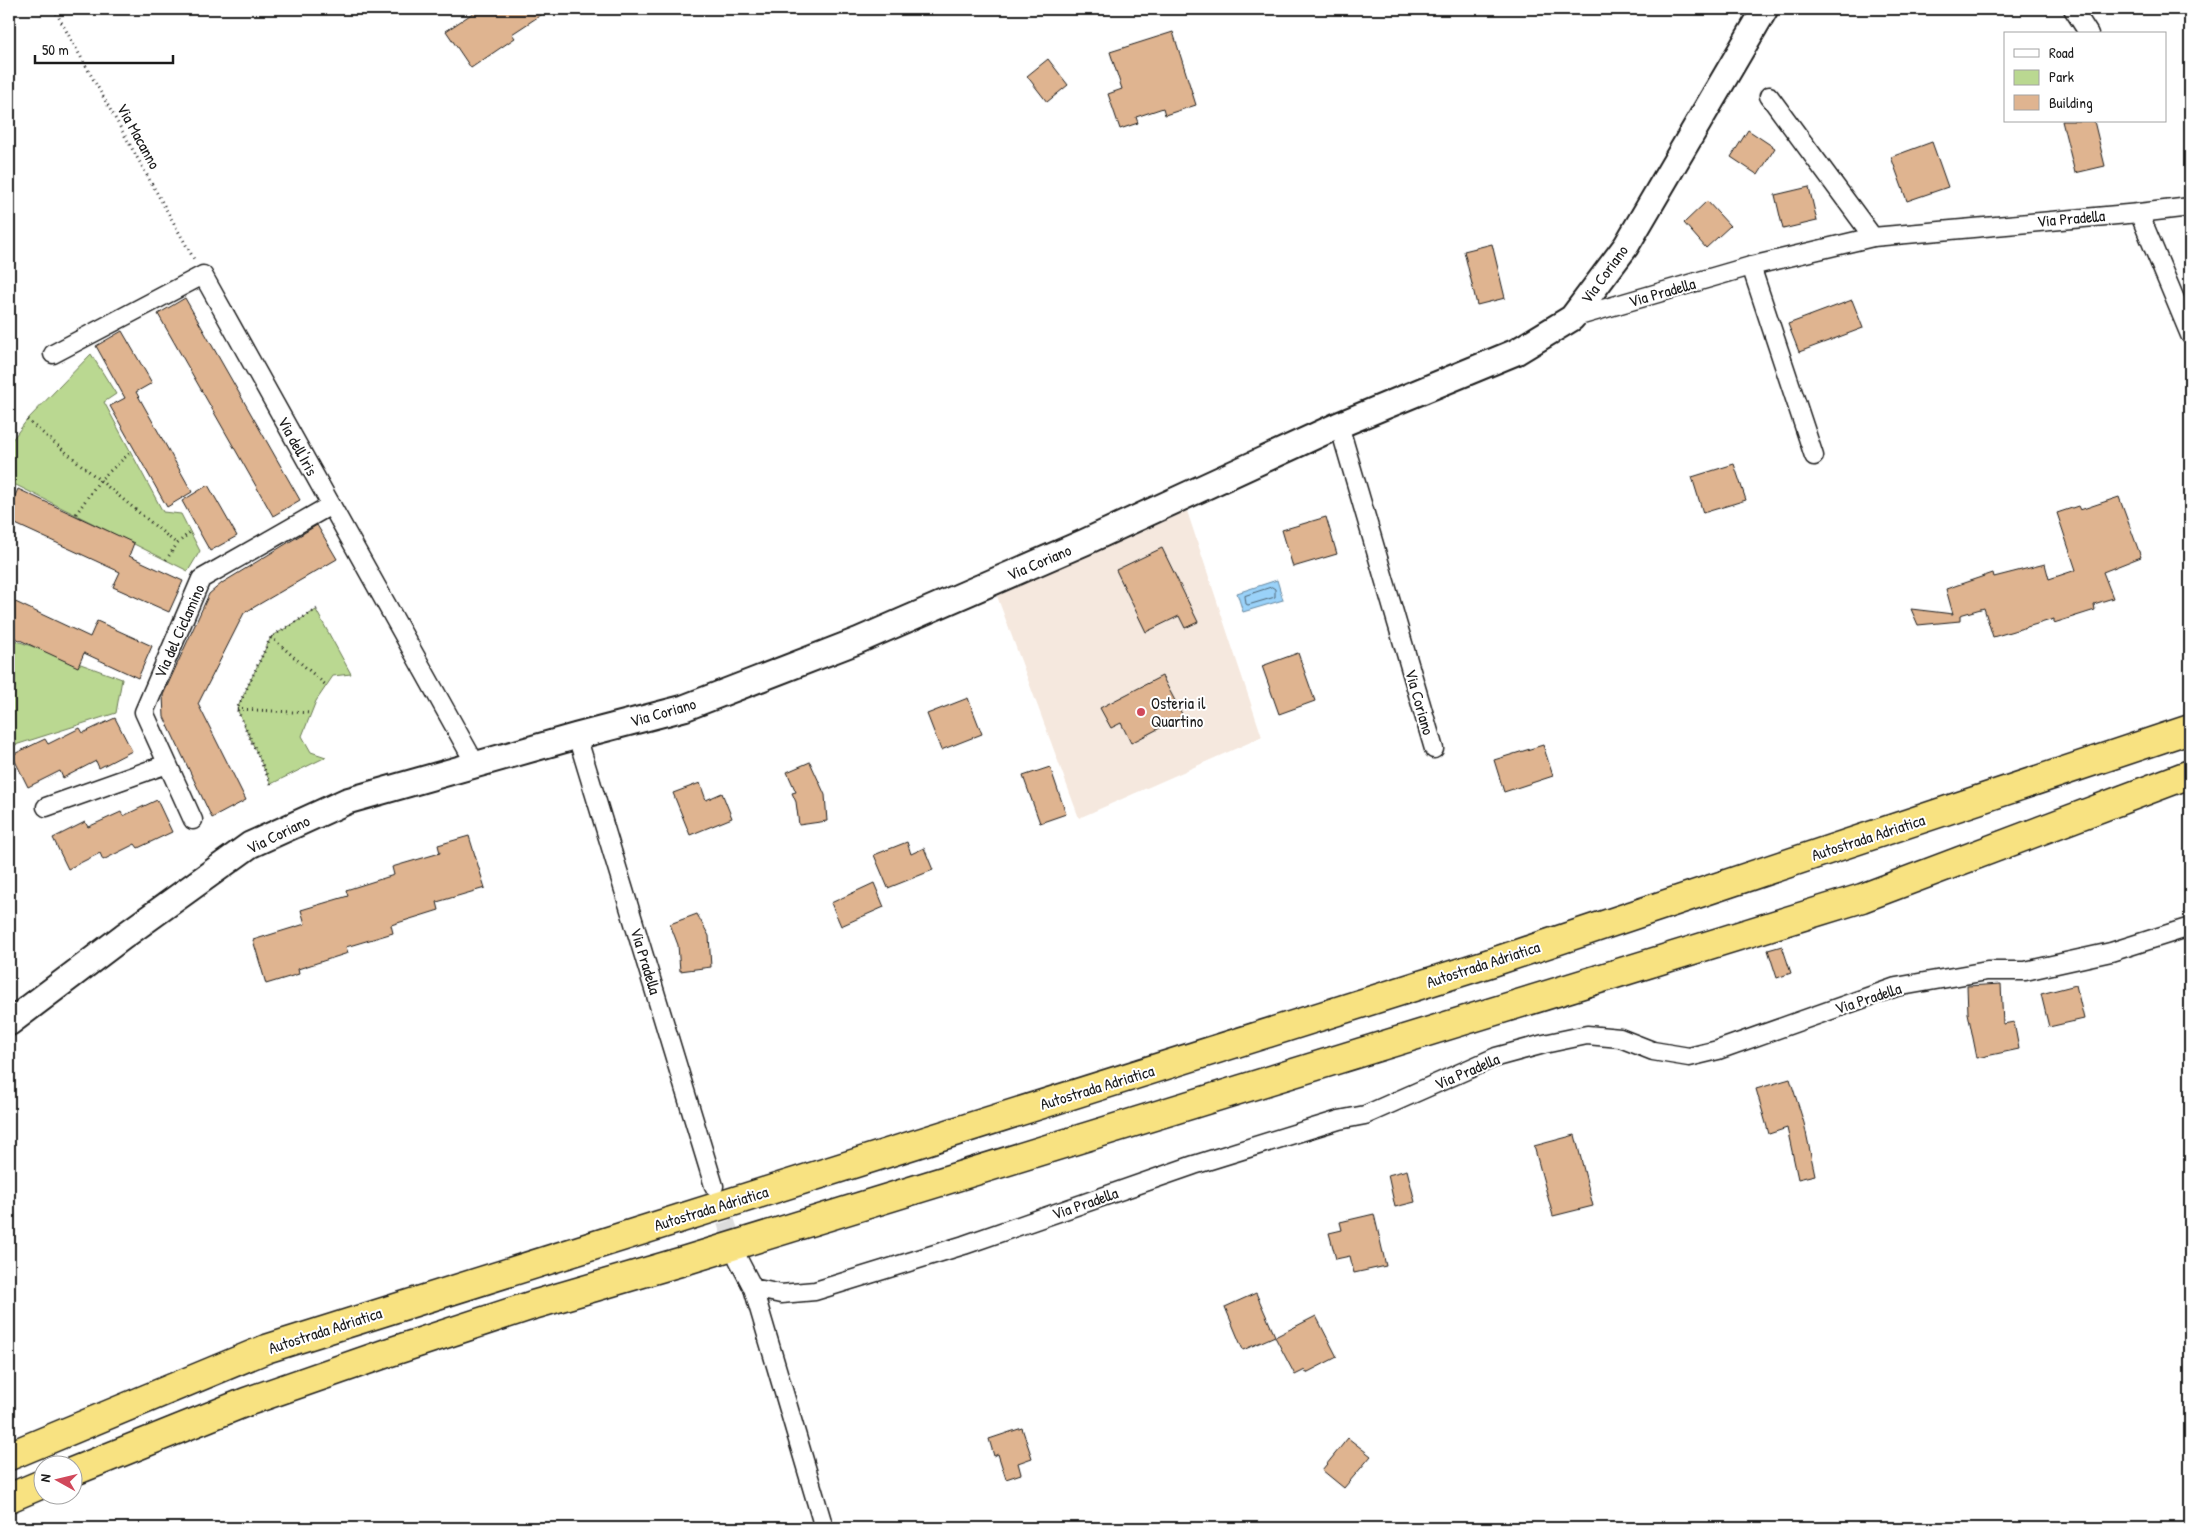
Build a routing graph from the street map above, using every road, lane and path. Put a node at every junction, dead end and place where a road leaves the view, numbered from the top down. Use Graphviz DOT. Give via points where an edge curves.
graph roads {
  1 [pos="54,9"];
  2 [pos="1765,9"];
  3 [pos="2073,9"];
  4 [pos="2088,32"];
  5 [pos="1769,96"];
  6 [pos="2190,207"];
  7 [pos="2139,213"];
  8 [pos="1873,237"];
  9 [pos="1751,266"];
  10 [pos="203,275"];
  11 [pos="1572,318"];
  12 [pos="2190,335"];
  13 [pos="53,354"];
  14 [pos="27,420"];
  15 [pos="1338,425"];
  16 [pos="131,452"];
  17 [pos="1814,456"];
  18 [pos="100,480"];
  19 [pos="331,505"];
  20 [pos="76,514"];
  21 [pos="190,532"];
  22 [pos="177,544"];
  23 [pos="166,560"];
  24 [pos="317,609"];
  25 [pos="271,637"];
  26 [pos="327,686"];
  27 [pos="237,709"];
  28 [pos="311,713"];
  29 [pos="2190,729"];
  30 [pos="577,736"];
  31 [pos="1434,749"];
  32 [pos="168,764"];
  33 [pos="476,765"];
  34 [pos="2190,774"];
  35 [pos="271,784"];
  36 [pos="46,807"];
  37 [pos="193,820"];
  38 [pos="2190,927"];
  39 [pos="9,1023"];
  40 [pos="714,1186"];
  41 [pos="738,1259"];
  42 [pos="753,1288"];
  43 [pos="9,1456"];
  44 [pos="82,1468"];
  45 [pos="32,1488"];
  46 [pos="9,1498"];
  47 [pos="824,1528"];
  1 -- 10 [label="path, Via Macanno"];
  2 -- 11 [label="main road, Via Coriano" via="1626,246"];
  3 -- 4 [label="street"];
  5 -- 8 [label="street"];
  6 -- 7 [label="street, Via Pradella"];
  7 -- 8 [label="street, Via Pradella"];
  7 -- 12 [label="street"];
  8 -- 9 [label="street, Via Pradella"];
  9 -- 11 [label="street, Via Pradella"];
  9 -- 17 [label="street"];
  10 -- 13 [label="street"];
  10 -- 19 [label="street, Via dell'Iris"];
  11 -- 15 [label="main road, Via Coriano" via="1516,352"];
  14 -- 18 [label="path"];
  15 -- 30 [label="main road, Via Coriano" via="1084,542 857,641 684,708"];
  15 -- 31 [label="street, Via Coriano"];
  16 -- 18 [label="path"];
  18 -- 20 [label="path"];
  18 -- 22 [label="path"];
  19 -- 32 [label="street, Via del Ciclamino" via="201,579 144,712"];
  19 -- 33 [label="street, Via dell'Iris"];
  21 -- 22 [label="path"];
  22 -- 23 [label="path"];
  24 -- 25 [label="path"];
  25 -- 26 [label="path"];
  25 -- 27 [label="path"];
  27 -- 28 [label="path"];
  27 -- 35 [label="path"];
  29 -- 43 [label="highway, Autostrada Adriatica" via="1493,962 266,1348"];
  30 -- 33 [label="main road, Via Coriano"];
  30 -- 40 [label="street, Via Pradella"];
  32 -- 36 [label="street"];
  32 -- 37 [label="street, Via del Ciclamino"];
  33 -- 39 [label="main road, Via Coriano" via="347,801 250,844"];
  34 -- 44 [label="highway" via="1862,898 533,1305 246,1402"];
  38 -- 42 [label="street, Via Pradella" via="2111,952 2025,971 1987,971 1896,987 1718,1050 1689,1057 1653,1050 1620,1038 1587,1035 1544,1044 1496,1057 1365,1115 1194,1165 964,1245 815,1291 781,1294"];
  41 -- 42 [label="street"];
  42 -- 47 [label="street"];
  45 -- 46 [label="highway"];
}
